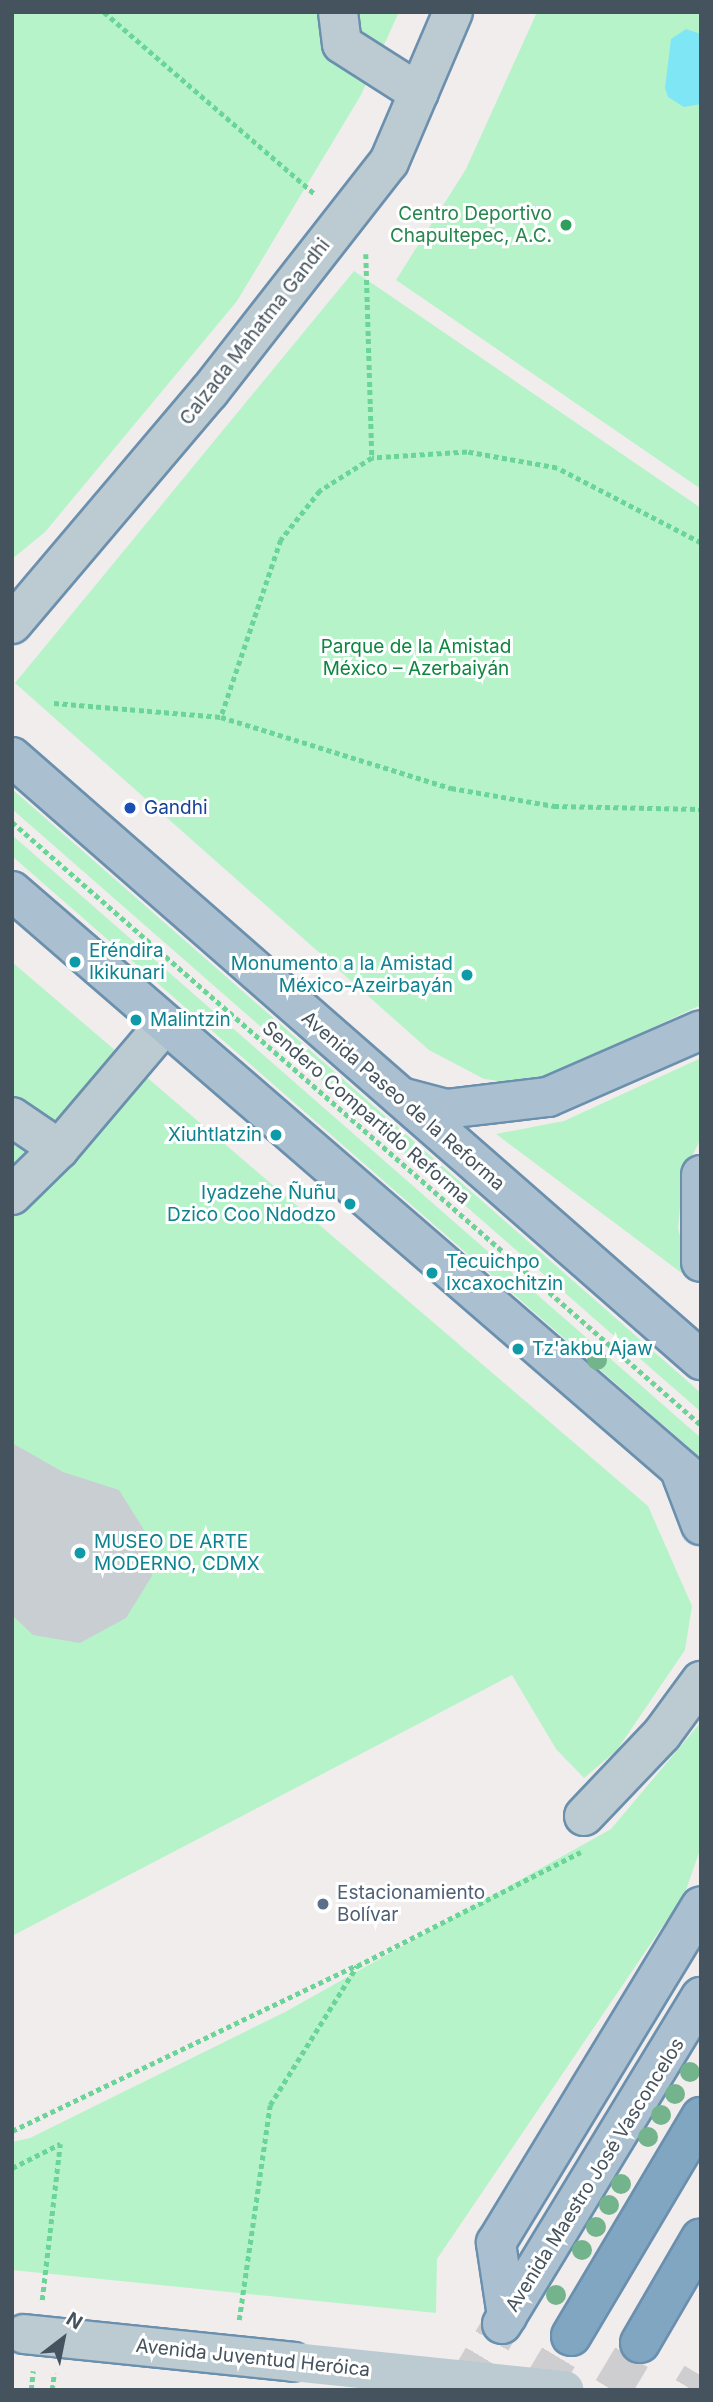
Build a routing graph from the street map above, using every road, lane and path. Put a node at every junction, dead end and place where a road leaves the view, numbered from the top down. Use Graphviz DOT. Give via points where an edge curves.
graph roads {
  1 [pos="104,12"];
  2 [pos="338,12"];
  3 [pos="453,12"];
  4 [pos="419,93"];
  5 [pos="344,219"];
  6 [pos="372,458"];
  7 [pos="701,542"];
  8 [pos="12,624"];
  9 [pos="54,703"];
  10 [pos="221,717"];
  11 [pos="12,757"];
  12 [pos="701,809"];
  13 [pos="12,822"];
  14 [pos="15,896"];
  15 [pos="165,1024"];
  16 [pos="701,1030"];
  17 [pos="393,1093"];
  18 [pos="12,1116"];
  19 [pos="59,1149"];
  20 [pos="701,1175"];
  21 [pos="12,1195"];
  22 [pos="701,1262"];
  23 [pos="701,1360"];
  24 [pos="701,1425"];
  25 [pos="690,1478"];
  26 [pos="701,1525"];
  27 [pos="701,1681"];
  28 [pos="584,1816"];
  29 [pos="701,1906"];
  30 [pos="357,1966"];
  31 [pos="697,2009"];
  32 [pos="701,2117"];
  33 [pos="12,2131"];
  34 [pos="12,2168"];
  35 [pos="701,2238"];
  36 [pos="31,2335"];
  37 [pos="571,2336"];
  38 [pos="640,2343"];
  39 [pos="234,2356"];
  40 [pos="565,2390"];
  1 -- 5 [label="path"];
  2 -- 4 [label="street" via="342,44"];
  3 -- 4 [label="street, Calzada Mahatma Gandhi"];
  4 -- 5 [label="street, Calzada Mahatma Gandhi" via="389,162"];
  5 -- 6 [label="path" via="366,252"];
  5 -- 8 [label="street, Calzada Mahatma Gandhi" via="209,392"];
  6 -- 7 [label="path" via="467,452 557,468"];
  6 -- 10 [label="path" via="320,491 281,540"];
  9 -- 10 [label="path"];
  10 -- 12 [label="path" via="451,788 554,806"];
  11 -- 17 [label="main road, Avenida Paseo de la Reforma"];
  13 -- 24 [label="path, Sendero Compartido Reforma"];
  14 -- 15 [label="main road"];
  15 -- 19 [label="street"];
  15 -- 25 [label="main road"];
  16 -- 17 [label="main road" via="548,1097 446,1109"];
  17 -- 23 [label="main road, Avenida Paseo de la Reforma"];
  18 -- 19 [label="street"];
  19 -- 21 [label="street"];
  20 -- 22 [label="main road"];
  25 -- 26 [label="main road"];
  27 -- 28 [label="street" via="662,1734"];
  28 -- 30 [label="path" via="601,1842"];
  29 -- 31 [label="main road, Avenida Maestro José Vasconcelos" via="496,2243 503,2323"];
  30 -- 33 [label="path"];
  30 -- 39 [label="path" via="270,2105"];
  32 -- 37 [label="highway"];
  34 -- 36 [label="path" via="60,2144"];
  35 -- 38 [label="highway"];
  36 -- 39 [label="street, Avenida Juventud Heróica"];
  39 -- 40 [label="street, Avenida Juventud Heróica, bridge"];
}
